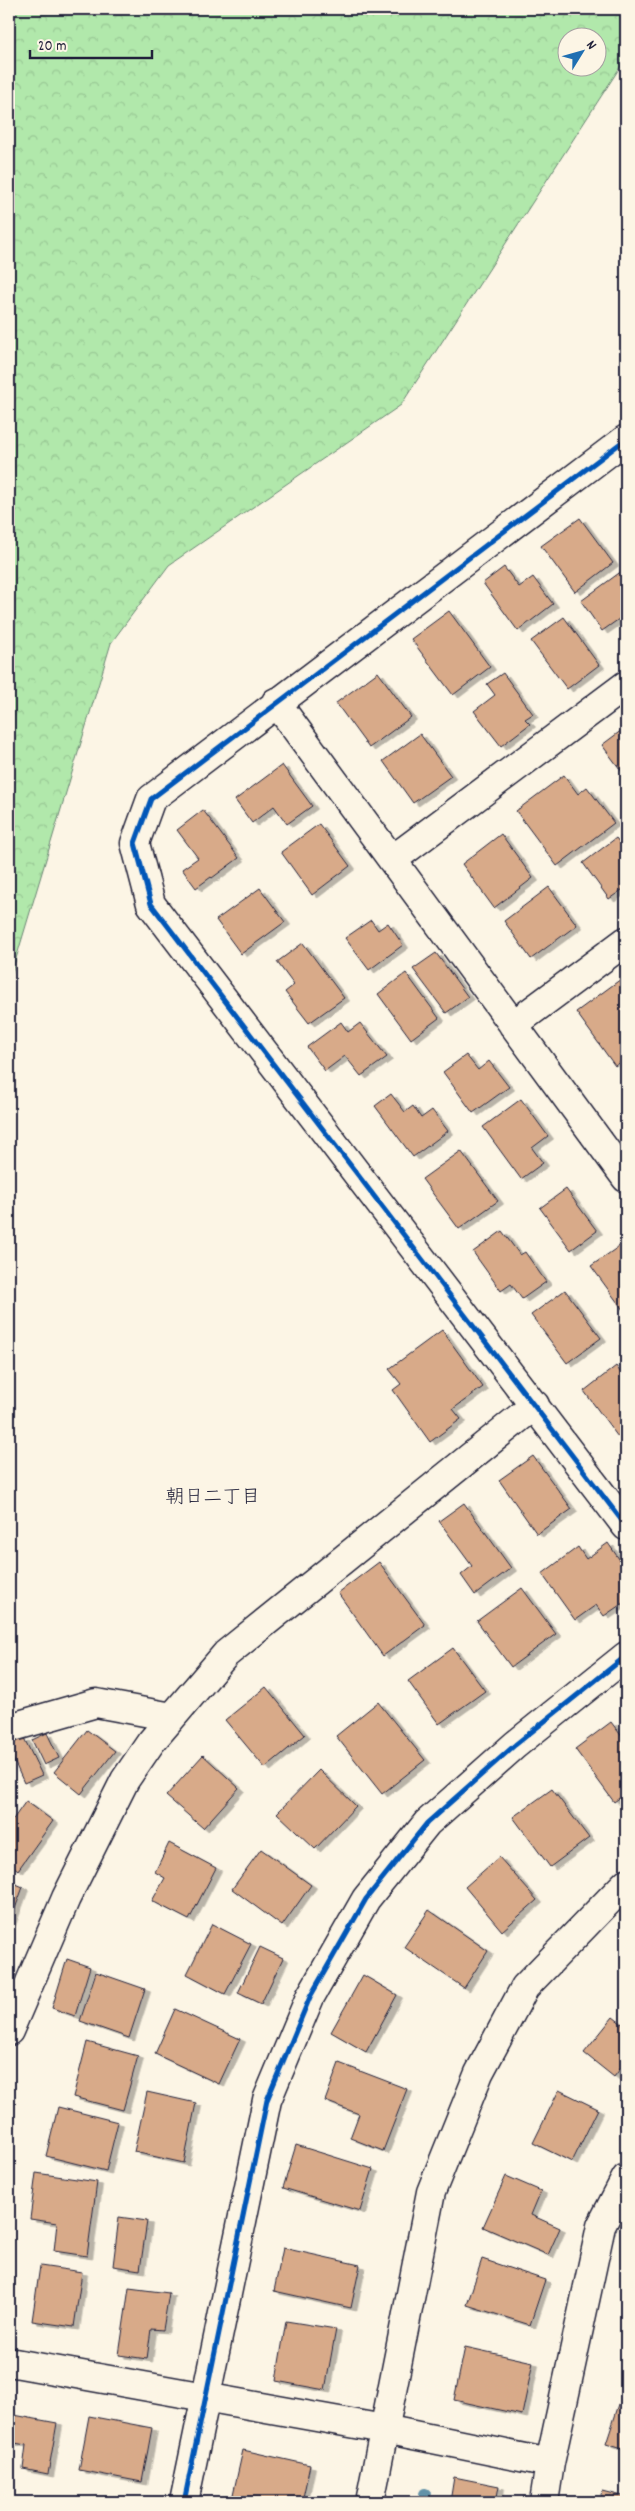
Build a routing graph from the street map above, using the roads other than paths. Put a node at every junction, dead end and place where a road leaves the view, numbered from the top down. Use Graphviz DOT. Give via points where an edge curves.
graph roads {
  1 [pos="626,439"];
  2 [pos="626,686"];
  3 [pos="276,702"];
  4 [pos="392,860"];
  5 [pos="626,941"];
  6 [pos="513,1025"];
  7 [pos="626,1178"];
  8 [pos="535,1404"];
  9 [pos="626,1526"];
  10 [pos="626,1656"];
  11 [pos="172,1717"];
  12 [pos="9,1728"];
  13 [pos="626,1883"];
  14 [pos="9,2031"];
  15 [pos="626,2178"];
  16 [pos="9,2362"];
  17 [pos="205,2398"];
  18 [pos="384,2429"];
  19 [pos="550,2463"];
  20 [pos="184,2502"];
  21 [pos="370,2502"];
  22 [pos="544,2502"];
  1 -- 3 [label="street"];
  2 -- 4 [label="street"];
  3 -- 4 [label="street"];
  3 -- 8 [label="street" via="151,799 135,843 151,904"];
  4 -- 6 [label="street"];
  5 -- 6 [label="street"];
  6 -- 7 [label="street"];
  8 -- 9 [label="street"];
  8 -- 11 [label="street" via="226,1654"];
  10 -- 17 [label="street" via="515,1745 427,1823 366,1899 310,1996 267,2100"];
  11 -- 12 [label="street" via="96,1703"];
  11 -- 14 [label="street" via="126,1780 66,1898"];
  13 -- 18 [label="street" via="526,1987 479,2073 431,2192"];
  15 -- 19 [label="street" via="601,2226"];
  16 -- 17 [label="street"];
  17 -- 18 [label="street"];
  17 -- 20 [label="street"];
  18 -- 19 [label="street"];
  18 -- 21 [label="street"];
  19 -- 22 [label="street"];
}
